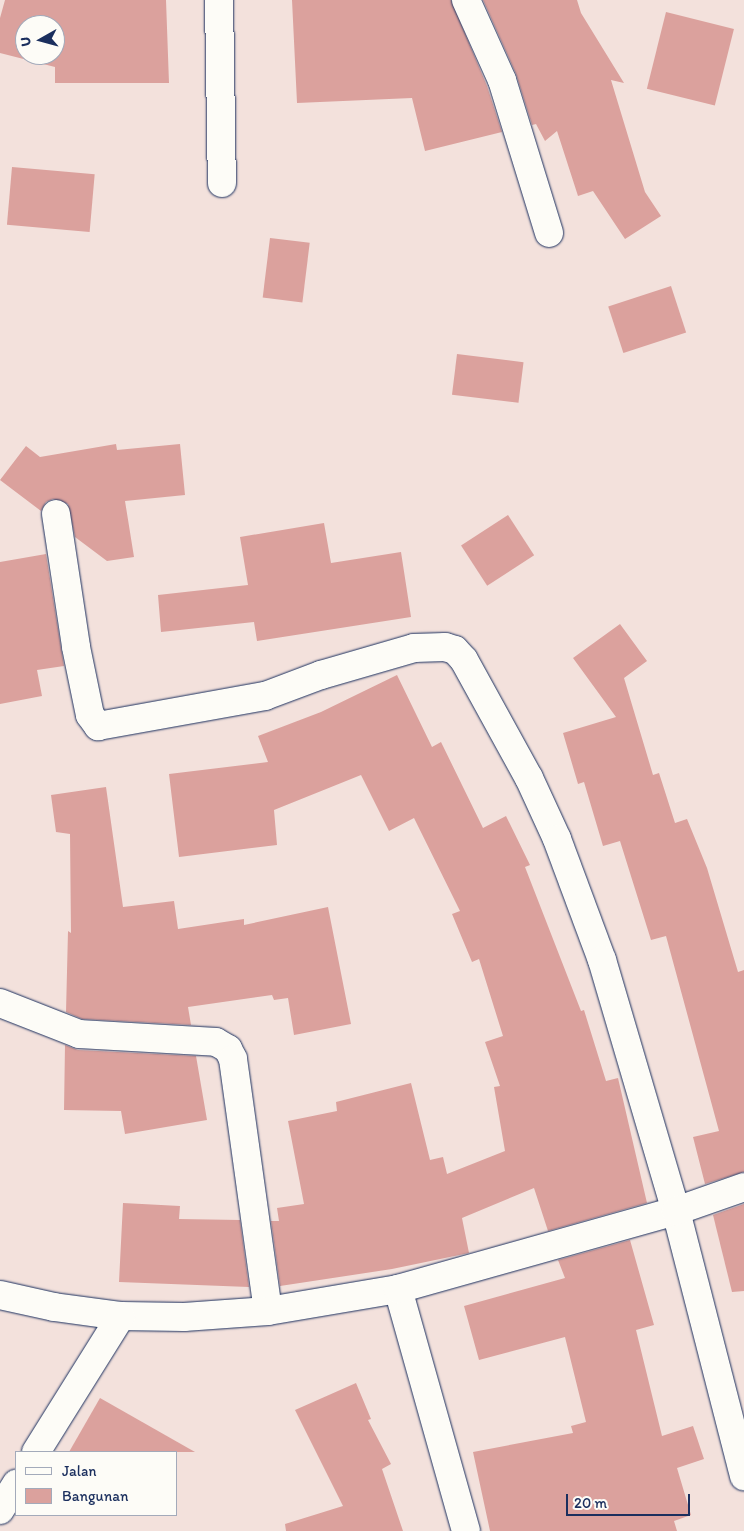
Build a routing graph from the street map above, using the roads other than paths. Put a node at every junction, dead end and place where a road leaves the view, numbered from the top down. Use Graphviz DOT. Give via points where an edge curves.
graph roads {
  1 [pos="219,0"];
  2 [pos="466,0"];
  3 [pos="222,183"];
  4 [pos="549,233"];
  5 [pos="56,514"];
  6 [pos="0,1003"];
  7 [pos="744,1186"];
  8 [pos="676,1211"];
  9 [pos="398,1289"];
  10 [pos="0,1295"];
  11 [pos="268,1311"];
  12 [pos="121,1316"];
  13 [pos="37,1451"];
  14 [pos="744,1476"];
  15 [pos="15,1486"];
  16 [pos="0,1510"];
  17 [pos="466,1531"];
  1 -- 3 [label="street"];
  2 -- 4 [label="street" via="502,80"];
  5 -- 8 [label="street" via="76,647 90,715 98,726 265,696 321,675 414,648 455,650 464,660 529,778 557,839 602,960"];
  6 -- 11 [label="street" via="79,1034 216,1042 228,1049 233,1059"];
  7 -- 8 [label="street"];
  8 -- 9 [label="street"];
  8 -- 14 [label="street"];
  9 -- 11 [label="street"];
  9 -- 17 [label="street"];
  10 -- 12 [label="street" via="54,1307"];
  11 -- 12 [label="street" via="184,1317"];
  12 -- 13 [label="street"];
  15 -- 16 [label="street"];
}
